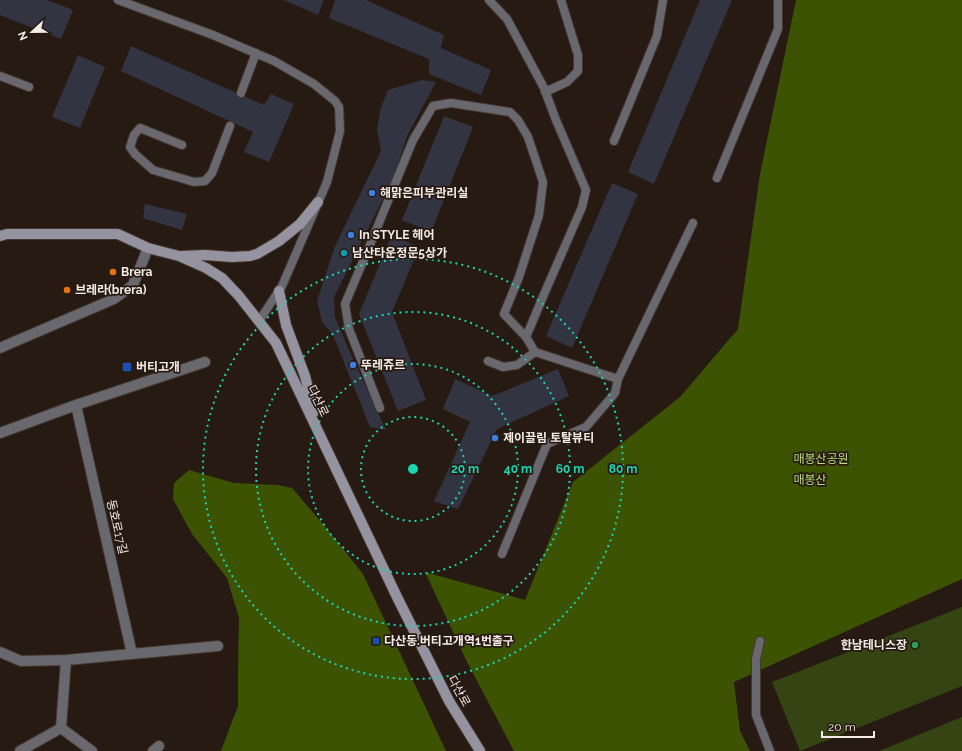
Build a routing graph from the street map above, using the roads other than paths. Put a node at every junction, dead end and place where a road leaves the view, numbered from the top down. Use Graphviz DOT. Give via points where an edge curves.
graph roads {
  1 [pos="489,0"];
  2 [pos="561,0"];
  3 [pos="663,0"];
  4 [pos="778,0"];
  5 [pos="122,1"];
  6 [pos="256,53"];
  7 [pos="0,76"];
  8 [pos="29,87"];
  9 [pos="545,92"];
  10 [pos="241,93"];
  11 [pos="230,126"];
  12 [pos="614,141"];
  13 [pos="182,145"];
  14 [pos="717,178"];
  15 [pos="318,202"];
  16 [pos="692,223"];
  17 [pos="0,236"];
  18 [pos="148,248"];
  19 [pos="179,256"];
  20 [pos="279,291"];
  21 [pos="259,321"];
  22 [pos="526,337"];
  23 [pos="0,348"];
  24 [pos="535,352"];
  25 [pos="488,361"];
  26 [pos="205,362"];
  27 [pos="618,379"];
  28 [pos="76,405"];
  29 [pos="380,408"];
  30 [pos="0,433"];
  31 [pos="319,434"];
  32 [pos="502,554"];
  33 [pos="760,641"];
  34 [pos="218,646"];
  35 [pos="0,652"];
  36 [pos="132,654"];
  37 [pos="66,660"];
  38 [pos="61,728"];
  39 [pos="20,751"];
  40 [pos="92,751"];
  41 [pos="480,751"];
  42 [pos="770,751"];
  1 -- 9 [label="lane" via="507,19"];
  2 -- 9 [label="lane" via="578,55 578,70 567,82"];
  3 -- 12 [label="lane" via="657,36"];
  4 -- 14 [label="lane" via="778,30"];
  5 -- 6 [label="lane"];
  6 -- 10 [label="lane"];
  6 -- 15 [label="lane" via="314,84 339,107 340,131 327,182"];
  7 -- 8 [label="lane"];
  9 -- 22 [label="lane" via="586,190 582,208"];
  11 -- 13 [label="lane" via="212,172 205,181 194,182 153,170 130,147 134,135 140,128"];
  15 -- 19 [label="main road" via="300,224 279,241 256,254 232,257"];
  15 -- 20 [label="lane"];
  16 -- 27 [label="lane"];
  17 -- 18 [label="main road, 다산로" via="118,234"];
  18 -- 19 [label="main road, 다산로"];
  18 -- 23 [label="street" via="133,285 114,300"];
  19 -- 21 [label="main road, 다산로" via="222,278"];
  20 -- 21 [label="lane"];
  20 -- 31 [label="main road" via="286,324 304,376"];
  21 -- 31 [label="main road, 다산로" via="276,343"];
  22 -- 24 [label="lane"];
  22 -- 29 [label="lane" via="504,314 519,278 539,215 543,182 528,137 510,112 451,103 433,106 413,140 345,304 350,329"];
  24 -- 25 [label="lane" via="517,365 503,367"];
  24 -- 27 [label="lane"];
  26 -- 28 [label="street"];
  27 -- 32 [label="lane" via="616,393 586,427 547,444"];
  28 -- 30 [label="street"];
  28 -- 36 [label="street, 동호로17길"];
  31 -- 41 [label="main road, 다산로" via="449,701"];
  33 -- 42 [label="lane" via="756,659 756,715"];
  34 -- 36 [label="street"];
  35 -- 37 [label="street" via="21,661"];
  36 -- 37 [label="street"];
  37 -- 38 [label="street"];
  38 -- 39 [label="street"];
  38 -- 40 [label="street"];
}
